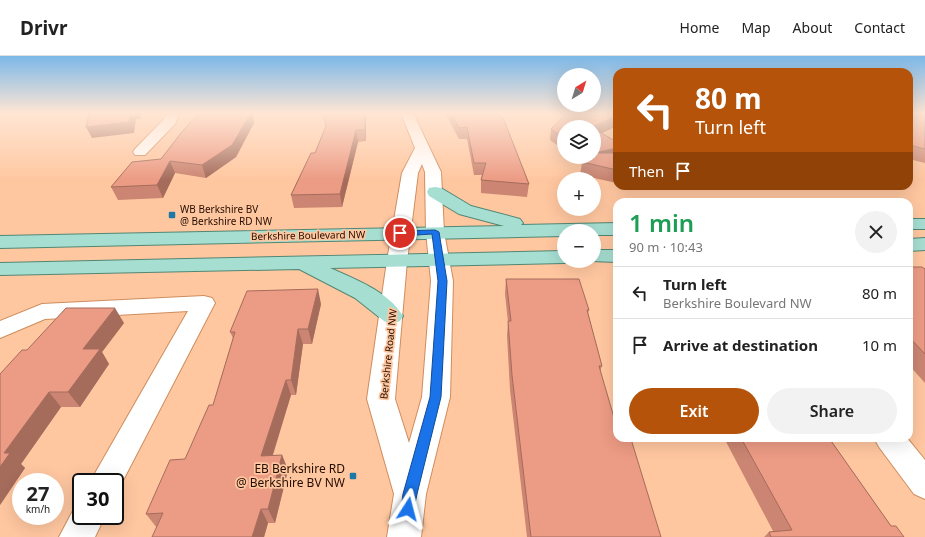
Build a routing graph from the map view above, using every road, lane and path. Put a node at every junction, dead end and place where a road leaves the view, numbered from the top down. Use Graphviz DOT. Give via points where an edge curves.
graph roads {
  1 [pos="156,135"];
  2 [pos="418,135"];
  3 [pos="423,147"];
  4 [pos="140,152"];
  5 [pos="435,192"];
  6 [pos="913,224"];
  7 [pos="925,224"];
  8 [pos="613,229"];
  9 [pos="555,230"];
  10 [pos="435,232"];
  11 [pos="400,233"];
  12 [pos="0,242"];
  13 [pos="925,244"];
  14 [pos="913,245"];
  15 [pos="601,256"];
  16 [pos="613,256"];
  17 [pos="557,257"];
  18 [pos="440,260"];
  19 [pos="397,261"];
  20 [pos="298,263"];
  21 [pos="0,269"];
  22 [pos="392,316"];
  23 [pos="0,330"];
  24 [pos="892,442"];
  25 [pos="111,473"];
  26 [pos="925,484"];
  27 [pos="410,494"];
  28 [pos="83,525"];
  29 [pos="76,537"];
  30 [pos="404,537"];
  1 -- 4 [label="street"];
  2 -- 3 [label="street, Berkshire Road NW"];
  3 -- 5 [label="street, Berkshire Road NW" via="433,172"];
  3 -- 11 [label="street, Berkshire Road NW" via="410,172"];
  5 -- 9 [label="main road" via="465,210 496,219"];
  5 -- 10 [label="street, Berkshire Road NW"];
  6 -- 7 [label="main road"];
  8 -- 9 [label="main road, Berkshire Boulevard NW"];
  9 -- 10 [label="main road, Berkshire Boulevard NW"];
  10 -- 11 [label="main road, Berkshire Boulevard NW"];
  10 -- 18 [label="street, Berkshire Road NW"];
  11 -- 12 [label="main road, Berkshire Boulevard NW"];
  11 -- 19 [label="street, Berkshire Road NW"];
  13 -- 14 [label="main road"];
  15 -- 16 [label="main road"];
  17 -- 18 [label="main road"];
  18 -- 19 [label="main road"];
  18 -- 27 [label="street, Berkshire Road NW" via="442,281 436,397"];
  19 -- 20 [label="main road"];
  19 -- 22 [label="street, Berkshire Road NW"];
  20 -- 21 [label="main road"];
  20 -- 22 [label="main road" via="348,283 379,302"];
  22 -- 27 [label="street, Berkshire Road NW" via="381,399"];
  23 -- 25 [label="street" via="42,312 204,304"];
  24 -- 26 [label="street"];
  27 -- 30 [label="street, Berkshire Road NW"];
  28 -- 29 [label="street"];
}
